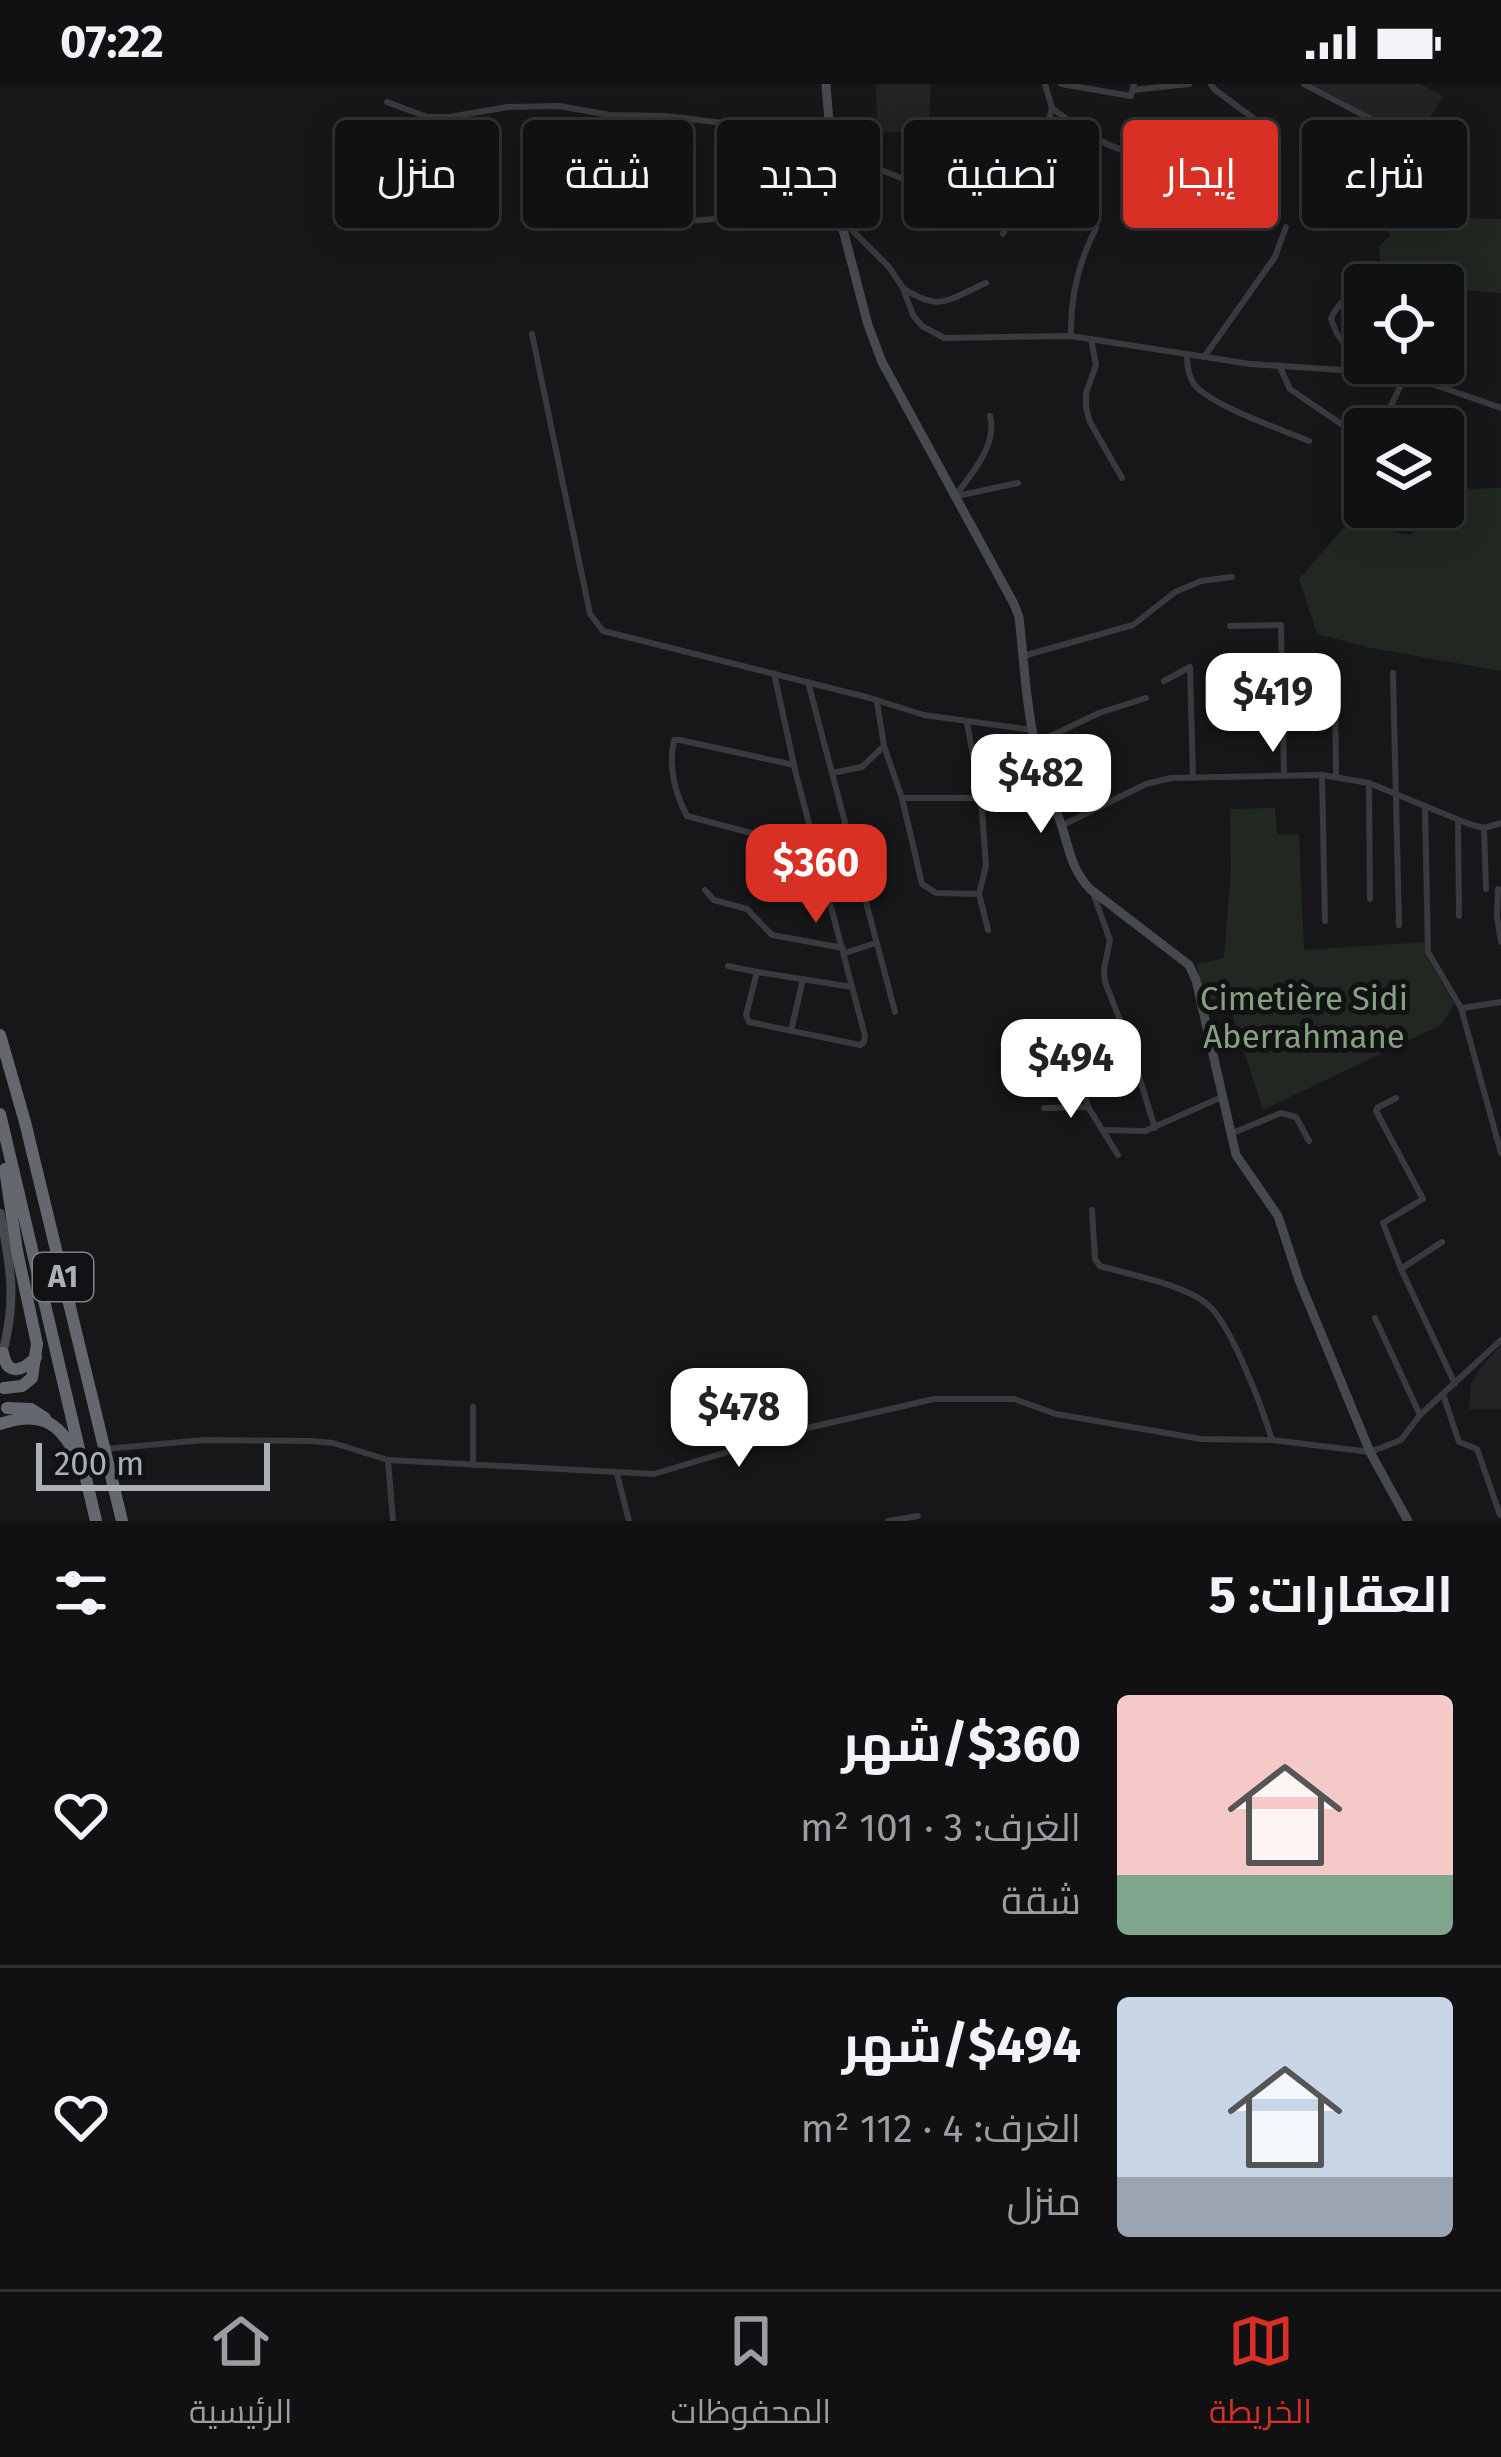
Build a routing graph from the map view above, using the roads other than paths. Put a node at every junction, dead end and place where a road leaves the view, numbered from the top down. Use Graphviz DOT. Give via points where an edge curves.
graph roads {
  1 [pos="826,84"];
  2 [pos="1046,84"];
  3 [pos="1060,84"];
  4 [pos="1189,84"];
  5 [pos="1211,84"];
  6 [pos="1304,84"];
  7 [pos="1133,87"];
  8 [pos="387,102"];
  9 [pos="1052,108"];
  10 [pos="829,120"];
  11 [pos="1049,120"];
  12 [pos="1255,120"];
  13 [pos="1373,120"];
  14 [pos="717,122"];
  15 [pos="1123,152"];
  16 [pos="1286,227"];
  17 [pos="844,228"];
  18 [pos="851,228"];
  19 [pos="1004,234"];
  20 [pos="986,283"];
  21 [pos="903,288"];
  22 [pos="1344,300"];
  23 [pos="532,334"];
  24 [pos="1070,336"];
  25 [pos="1091,339"];
  26 [pos="1344,343"];
  27 [pos="1187,355"];
  28 [pos="1204,357"];
  29 [pos="1279,365"];
  30 [pos="1344,369"];
  31 [pos="1401,384"];
  32 [pos="1431,384"];
  33 [pos="1435,385"];
  34 [pos="1391,406"];
  35 [pos="1393,408"];
  36 [pos="1501,408"];
  37 [pos="990,416"];
  38 [pos="1344,426"];
  39 [pos="1309,441"];
  40 [pos="1122,478"];
  41 [pos="1018,483"];
  42 [pos="955,496"];
  43 [pos="1232,577"];
  44 [pos="1230,626"];
  45 [pos="1023,656"];
  46 [pos="774,674"];
  47 [pos="1393,674"];
  48 [pos="1164,681"];
  49 [pos="808,682"];
  50 [pos="1146,698"];
  51 [pos="1335,699"];
  52 [pos="877,702"];
  53 [pos="967,723"];
  54 [pos="1033,730"];
  55 [pos="1034,744"];
  56 [pos="884,746"];
  57 [pos="794,765"];
  58 [pos="832,773"];
  59 [pos="1322,775"];
  60 [pos="1284,776"];
  61 [pos="1336,776"];
  62 [pos="1193,778"];
  63 [pos="1369,783"];
  64 [pos="1397,796"];
  65 [pos="902,798"];
  66 [pos="981,798"];
  67 [pos="1424,807"];
  68 [pos="1458,821"];
  69 [pos="1501,823"];
  70 [pos="1062,826"];
  71 [pos="1484,828"];
  72 [pos="814,846"];
  73 [pos="1486,889"];
  74 [pos="1498,889"];
  75 [pos="705,890"];
  76 [pos="1092,890"];
  77 [pos="979,894"];
  78 [pos="1370,899"];
  79 [pos="1459,916"];
  80 [pos="1325,921"];
  81 [pos="1400,925"];
  82 [pos="988,930"];
  83 [pos="1501,942"];
  84 [pos="876,944"];
  85 [pos="844,951"];
  86 [pos="728,966"];
  87 [pos="757,972"];
  88 [pos="803,979"];
  89 [pos="852,987"];
  90 [pos="1501,1002"];
  91 [pos="1462,1008"];
  92 [pos="895,1012"];
  93 [pos="791,1030"];
  94 [pos="0,1035"];
  95 [pos="1079,1067"];
  96 [pos="1222,1097"];
  97 [pos="1396,1098"];
  98 [pos="1088,1107"];
  99 [pos="1043,1108"];
  100 [pos="0,1117"];
  101 [pos="1155,1128"];
  102 [pos="1102,1130"];
  103 [pos="1230,1134"];
  104 [pos="1310,1141"];
  105 [pos="1501,1154"];
  106 [pos="1118,1155"];
  107 [pos="1092,1210"];
  108 [pos="0,1213"];
  109 [pos="1442,1242"];
  110 [pos="1401,1268"];
  111 [pos="0,1284"];
  112 [pos="13,1299"];
  113 [pos="1375,1318"];
  114 [pos="1501,1340"];
  115 [pos="2,1356"];
  116 [pos="37,1356"];
  117 [pos="1455,1384"];
  118 [pos="1,1386"];
  119 [pos="1443,1394"];
  120 [pos="473,1407"];
  121 [pos="3,1409"];
  122 [pos="1420,1415"];
  123 [pos="50,1421"];
  124 [pos="0,1424"];
  125 [pos="1272,1440"];
  126 [pos="105,1448"];
  127 [pos="1370,1452"];
  128 [pos="388,1460"];
  129 [pos="472,1465"];
  130 [pos="617,1474"];
  131 [pos="86,1476"];
  132 [pos="1500,1515"];
  133 [pos="918,1516"];
  134 [pos="393,1520"];
  135 [pos="96,1521"];
  136 [pos="122,1521"];
  137 [pos="629,1521"];
  138 [pos="888,1521"];
  139 [pos="1408,1521"];
  140 [pos="1492,1521"];
  1 -- 10 [label="street"];
  2 -- 9 [label="street"];
  3 -- 7 [label="street" via="1131,96"];
  4 -- 7 [label="street"];
  5 -- 12 [label="street"];
  6 -- 13 [label="street"];
  8 -- 14 [label="street" via="427,117 559,106"];
  9 -- 11 [label="street"];
  9 -- 15 [label="street"];
  16 -- 28 [label="street" via="1275,256"];
  17 -- 42 [label="street" via="882,362"];
  18 -- 21 [label="street"];
  19 -- 24 [label="street" via="1024,209 1093,220"];
  20 -- 21 [label="street" via="941,303"];
  21 -- 24 [label="street" via="922,326 944,338"];
  22 -- 26 [label="street" via="1331,319"];
  23 -- 46 [label="street" via="596,624"];
  24 -- 25 [label="street"];
  25 -- 27 [label="street"];
  25 -- 40 [label="street" via="1096,365 1086,407"];
  27 -- 28 [label="street"];
  27 -- 39 [label="street" via="1199,389"];
  28 -- 29 [label="street"];
  29 -- 30 [label="street"];
  29 -- 38 [label="street" via="1290,389"];
  31 -- 34 [label="street"];
  32 -- 33 [label="street"];
  33 -- 36 [label="street"];
  34 -- 35 [label="street"];
  37 -- 42 [label="street" via="988,444"];
  41 -- 42 [label="street"];
  42 -- 45 [label="street" via="1015,604"];
  43 -- 45 [label="street" via="1175,592 1133,625"];
  44 -- 60 [label="street" via="1281,626"];
  45 -- 54 [label="street"];
  46 -- 49 [label="street"];
  46 -- 57 [label="street"];
  47 -- 64 [label="street"];
  48 -- 62 [label="street" via="1190,667"];
  49 -- 52 [label="street"];
  49 -- 58 [label="street"];
  50 -- 55 [label="street"];
  51 -- 61 [label="street"];
  52 -- 53 [label="street"];
  52 -- 56 [label="street"];
  53 -- 54 [label="street"];
  53 -- 66 [label="street"];
  54 -- 55 [label="street"];
  55 -- 70 [label="street"];
  56 -- 58 [label="street" via="862,767"];
  56 -- 65 [label="street"];
  57 -- 72 [label="street"];
  57 -- 72 [label="street" via="680,740 670,764 687,816"];
  58 -- 84 [label="street"];
  59 -- 60 [label="street"];
  59 -- 61 [label="street"];
  59 -- 80 [label="street"];
  60 -- 62 [label="street"];
  61 -- 63 [label="street"];
  62 -- 70 [label="street" via="1146,784"];
  63 -- 64 [label="street"];
  63 -- 78 [label="street"];
  64 -- 67 [label="street"];
  64 -- 81 [label="street"];
  65 -- 66 [label="street"];
  65 -- 77 [label="street" via="922,884 936,893"];
  66 -- 77 [label="street" via="986,866"];
  67 -- 68 [label="street"];
  67 -- 91 [label="street" via="1428,952"];
  68 -- 71 [label="street"];
  68 -- 79 [label="street"];
  69 -- 71 [label="street"];
  70 -- 76 [label="street" via="1067,854"];
  71 -- 73 [label="street"];
  72 -- 85 [label="street"];
  74 -- 83 [label="street"];
  75 -- 85 [label="street" via="747,909 772,935"];
  76 -- 96 [label="street" via="1189,965"];
  76 -- 101 [label="street" via="1110,940 1106,982"];
  77 -- 82 [label="street"];
  84 -- 85 [label="street"];
  84 -- 92 [label="street"];
  85 -- 89 [label="street"];
  86 -- 87 [label="street"];
  87 -- 88 [label="street"];
  87 -- 93 [label="street" via="747,1019"];
  88 -- 89 [label="street"];
  88 -- 93 [label="street"];
  89 -- 93 [label="street" via="865,1036 860,1045"];
  90 -- 91 [label="street"];
  91 -- 105 [label="street"];
  94 -- 126 [label="highway, A1"];
  95 -- 98 [label="street"];
  96 -- 101 [label="street"];
  96 -- 103 [label="street"];
  97 -- 110 [label="street" via="1376,1111 1423,1199 1383,1223"];
  98 -- 99 [label="street"];
  98 -- 102 [label="street"];
  100 -- 116 [label="highway"];
  100 -- 131 [label="highway, A1"];
  101 -- 102 [label="street"];
  102 -- 106 [label="street"];
  103 -- 104 [label="street" via="1281,1113 1296,1117"];
  103 -- 127 [label="street" via="1278,1216"];
  107 -- 125 [label="street" via="1100,1266 1195,1296 1218,1316"];
  108 -- 112 [label="street"];
  109 -- 110 [label="street"];
  110 -- 117 [label="street"];
  111 -- 112 [label="street"];
  112 -- 115 [label="street"];
  113 -- 122 [label="street"];
  114 -- 117 [label="street"];
  115 -- 116 [label="highway" via="18,1370"];
  116 -- 118 [label="highway" via="32,1378"];
  117 -- 119 [label="street"];
  118 -- 121 [label="street" via="10,1397"];
  119 -- 122 [label="street"];
  119 -- 132 [label="street" via="1459,1442 1477,1449"];
  120 -- 129 [label="street"];
  121 -- 123 [label="highway" via="31,1409"];
  122 -- 127 [label="street" via="1401,1440"];
  123 -- 124 [label="highway"];
  123 -- 131 [label="highway"];
  125 -- 127 [label="street"];
  125 -- 130 [label="street" via="1201,1439 1014,1399 956,1397 654,1474"];
  126 -- 128 [label="street" via="312,1441"];
  126 -- 136 [label="highway, A1"];
  127 -- 139 [label="street"];
  128 -- 129 [label="street"];
  128 -- 134 [label="street"];
  129 -- 130 [label="street"];
  130 -- 137 [label="street"];
  131 -- 135 [label="highway, A1"];
  132 -- 140 [label="street"];
  133 -- 138 [label="street"];
}
